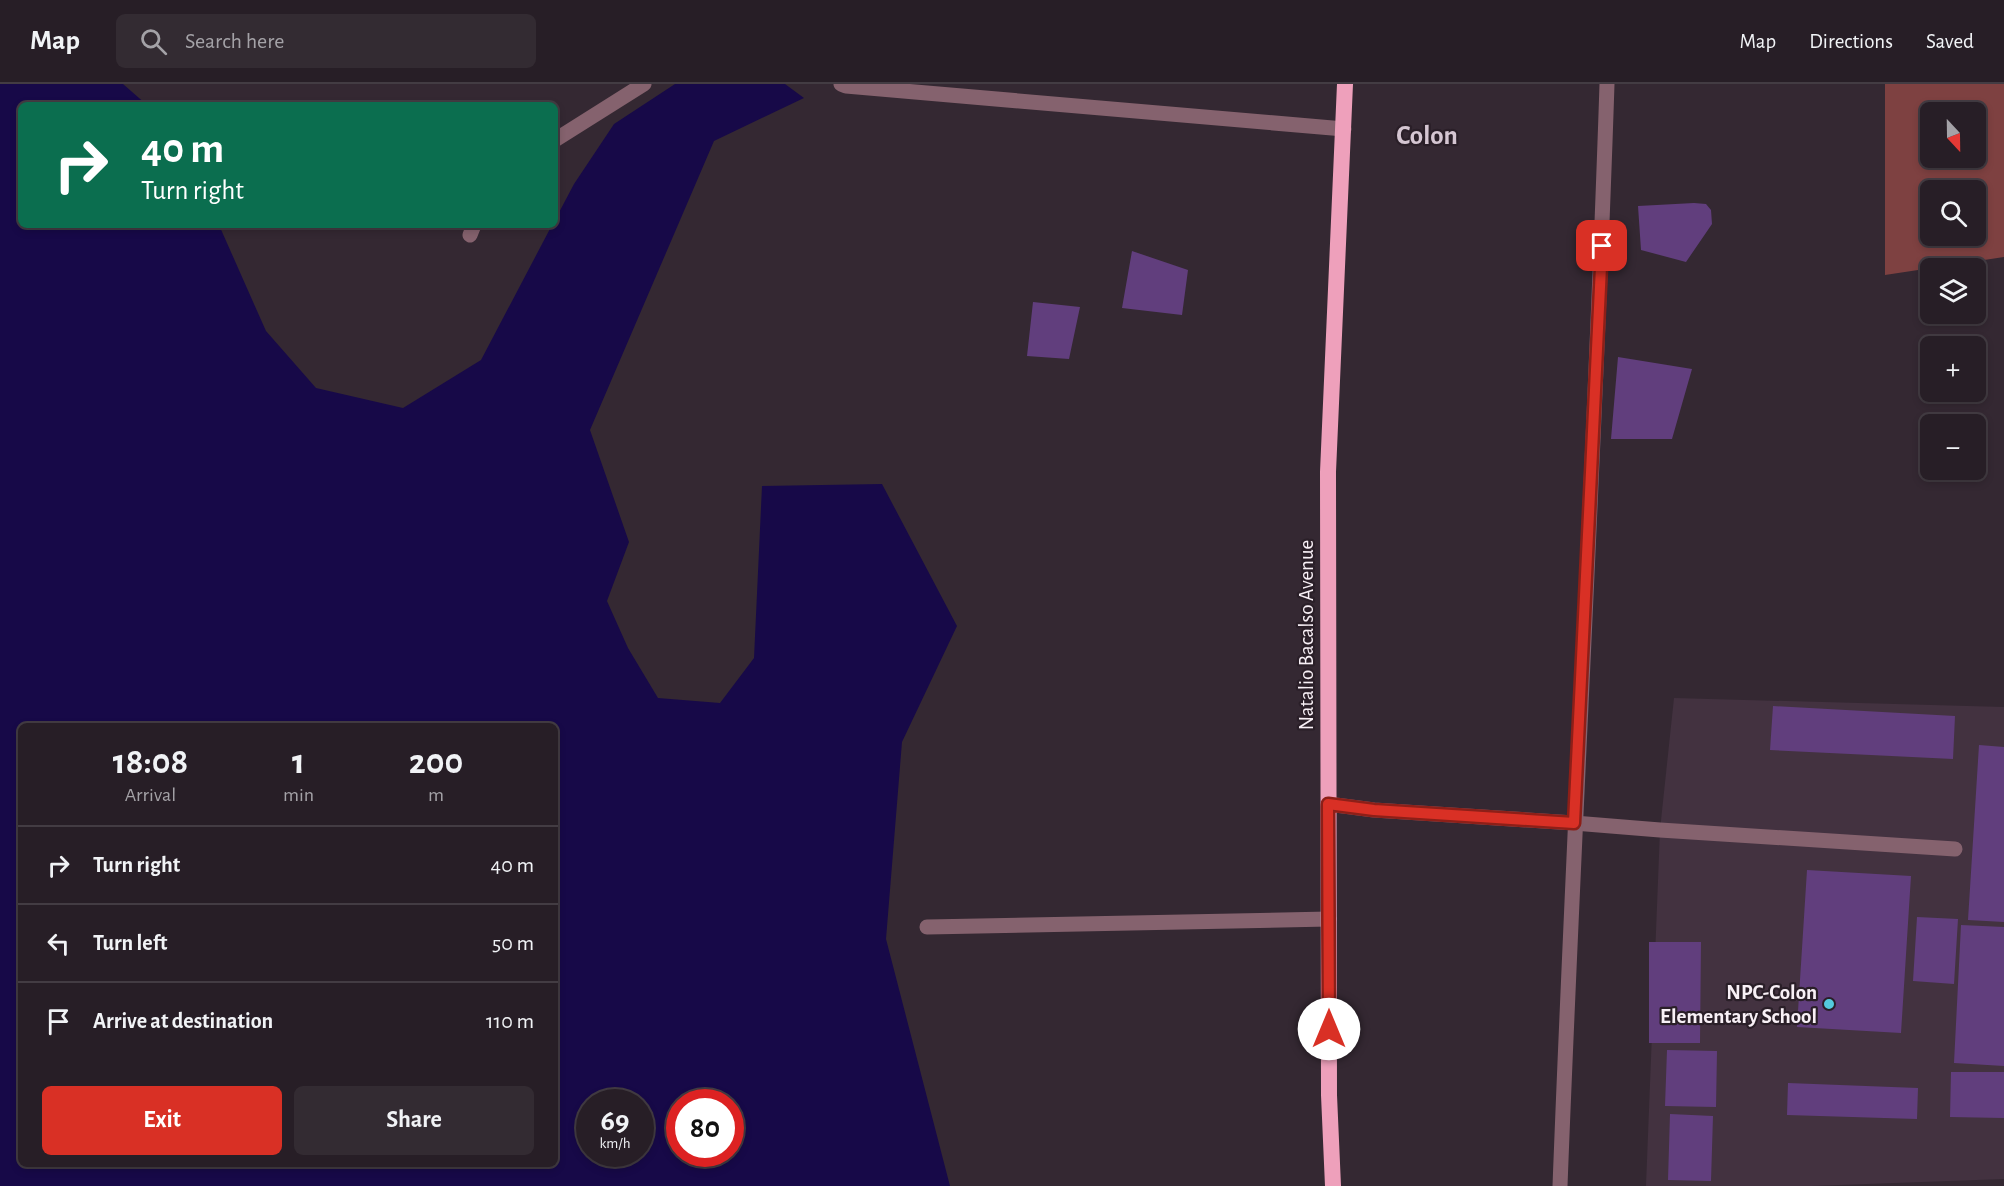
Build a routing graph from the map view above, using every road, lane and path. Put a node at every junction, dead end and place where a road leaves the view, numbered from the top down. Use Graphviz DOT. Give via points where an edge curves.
graph roads {
  1 [pos="644,84"];
  2 [pos="841,84"];
  3 [pos="1345,84"];
  4 [pos="1607,84"];
  5 [pos="1344,129"];
  6 [pos="558,138"];
  7 [pos="1328,804"];
  8 [pos="1574,823"];
  9 [pos="1955,849"];
  10 [pos="1329,919"];
  11 [pos="927,927"];
  12 [pos="1333,1186"];
  13 [pos="1560,1186"];
  1 -- 6 [label="street"];
  2 -- 5 [label="street"];
  3 -- 5 [label="highway, Natalio Bacalso Avenue"];
  4 -- 8 [label="street"];
  5 -- 7 [label="highway, Natalio Bacalso Avenue" via="1328,472"];
  7 -- 8 [label="street"];
  7 -- 10 [label="highway, Natalio Bacalso Avenue"];
  8 -- 9 [label="street"];
  8 -- 13 [label="street"];
  10 -- 11 [label="street"];
  10 -- 12 [label="highway, Natalio Bacalso Avenue"];
}
